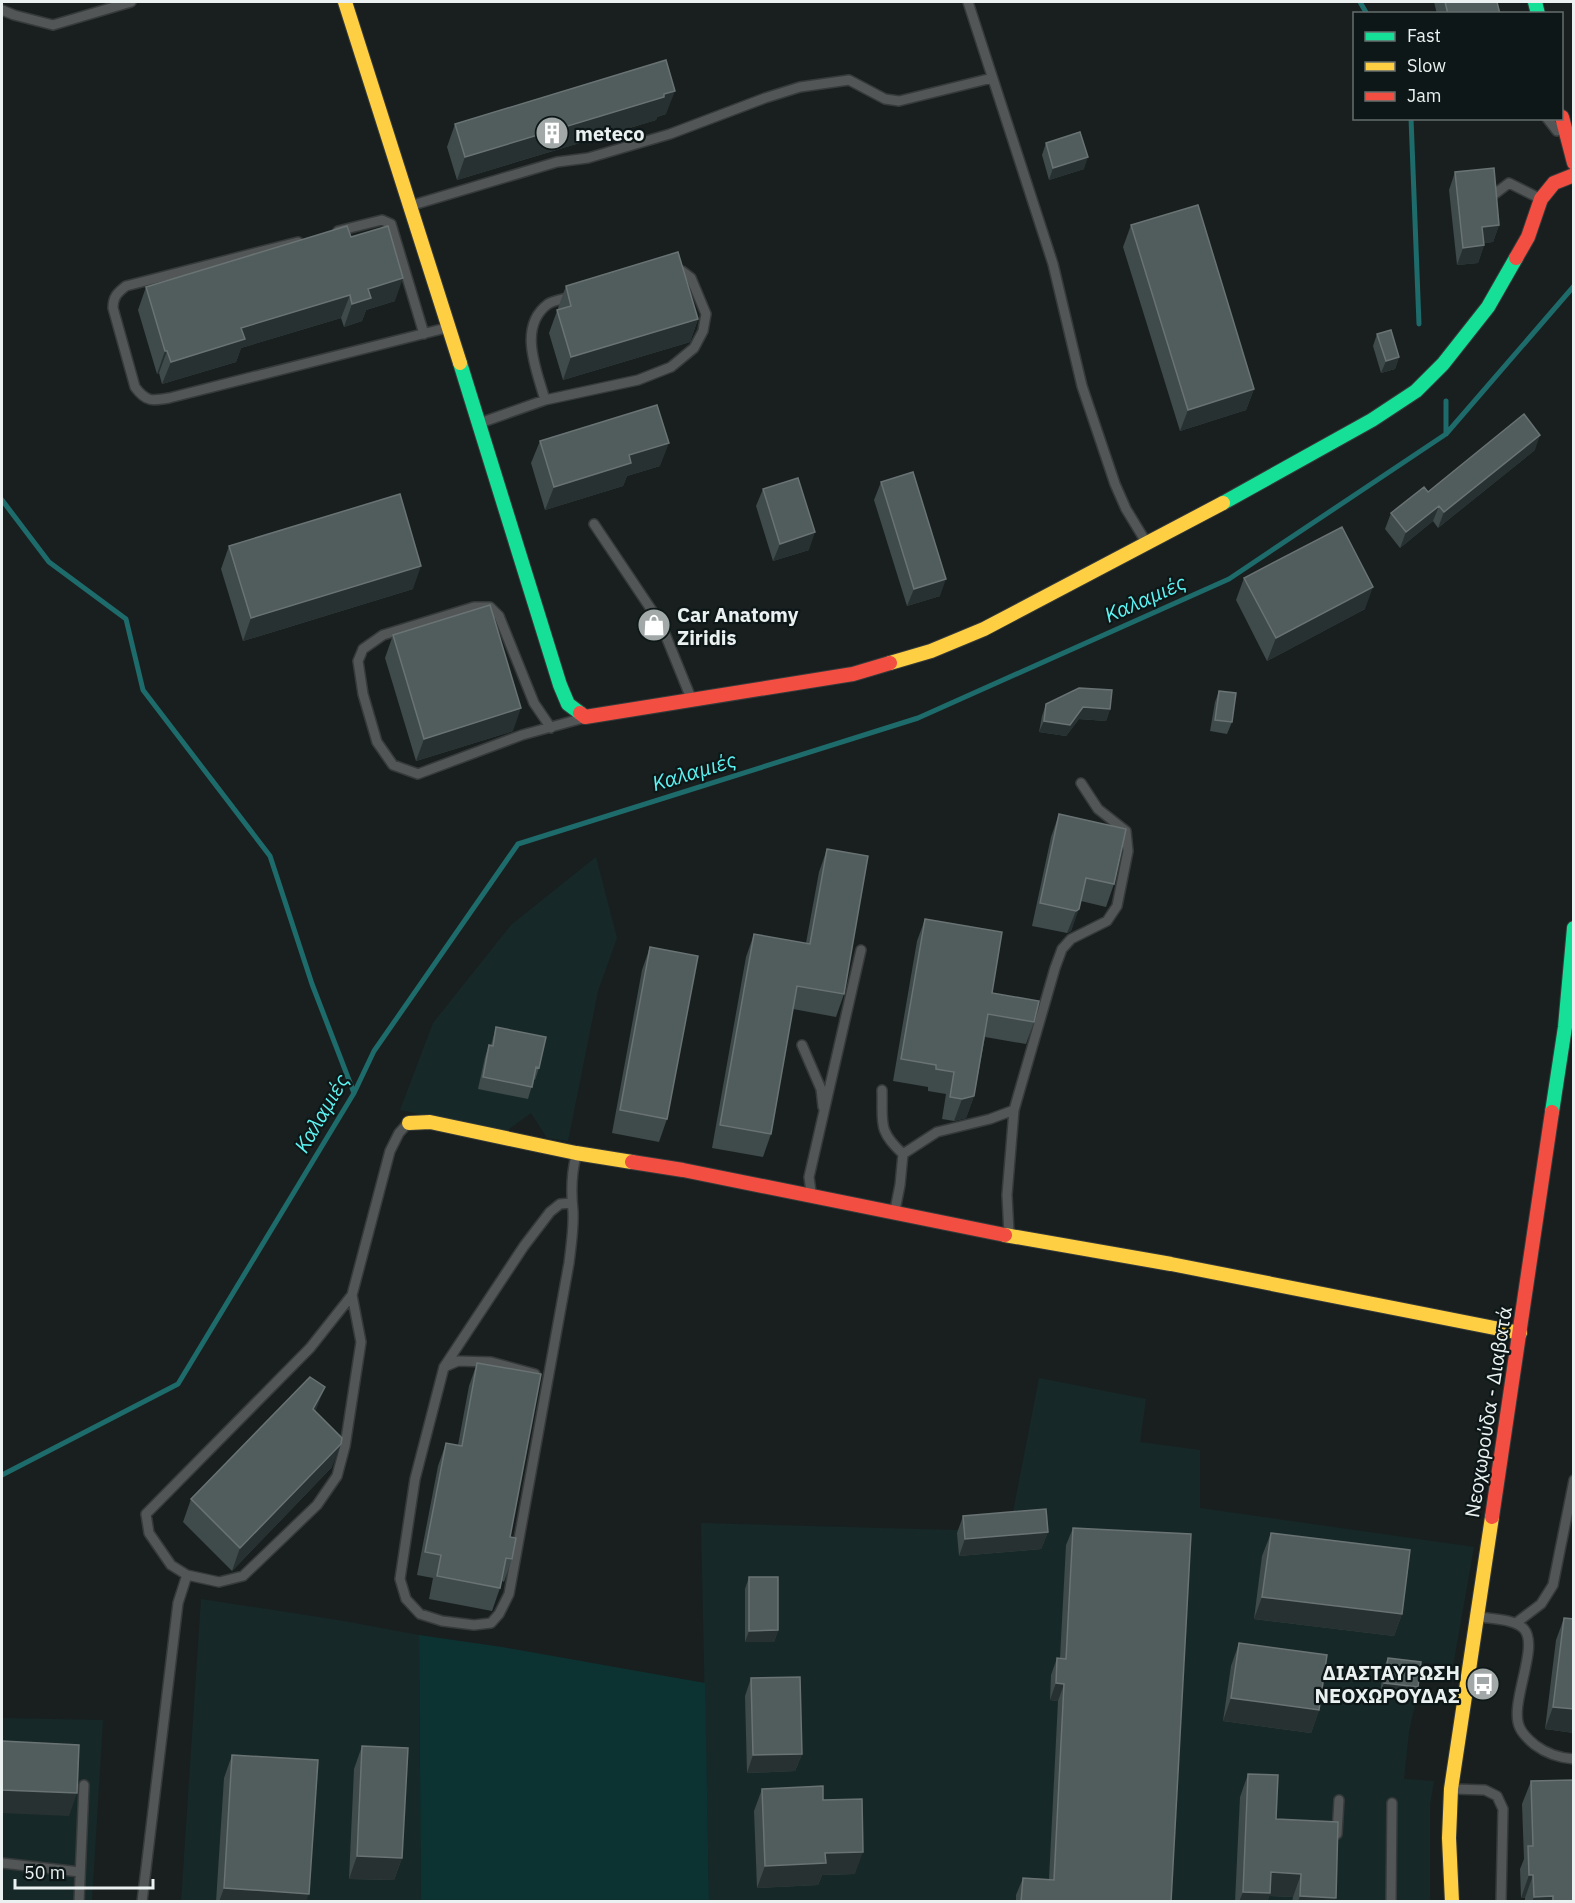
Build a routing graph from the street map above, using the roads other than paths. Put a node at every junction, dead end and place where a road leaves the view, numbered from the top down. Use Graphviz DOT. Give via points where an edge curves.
graph roads {
  1 [pos="131,2"];
  2 [pos="345,2"];
  3 [pos="968,2"];
  4 [pos="2,10"];
  5 [pos="992,78"];
  6 [pos="1549,120"];
  7 [pos="1563,120"];
  8 [pos="1567,141"];
  9 [pos="1574,163"];
  10 [pos="1574,175"];
  11 [pos="1496,193"];
  12 [pos="1541,199"];
  13 [pos="411,206"];
  14 [pos="326,234"];
  15 [pos="304,240"];
  16 [pos="659,271"];
  17 [pos="585,293"];
  18 [pos="449,327"];
  19 [pos="424,334"];
  20 [pos="545,400"];
  21 [pos="479,423"];
  22 [pos="594,524"];
  23 [pos="1147,543"];
  24 [pos="692,700"];
  25 [pos="585,717"];
  26 [pos="551,728"];
  27 [pos="1081,783"];
  28 [pos="1574,928"];
  29 [pos="861,950"];
  30 [pos="802,1045"];
  31 [pos="882,1090"];
  32 [pos="1014,1110"];
  33 [pos="824,1115"];
  34 [pos="409,1123"];
  35 [pos="576,1153"];
  36 [pos="903,1154"];
  37 [pos="811,1197"];
  38 [pos="571,1203"];
  39 [pos="894,1213"];
  40 [pos="1009,1236"];
  41 [pos="352,1295"];
  42 [pos="1520,1333"];
  43 [pos="444,1367"];
  44 [pos="547,1378"];
  45 [pos="1574,1480"];
  46 [pos="187,1575"];
  47 [pos="1478,1617"];
  48 [pos="1515,1623"];
  49 [pos="1574,1759"];
  50 [pos="84,1785"];
  51 [pos="1451,1789"];
  52 [pos="1339,1800"];
  53 [pos="1392,1803"];
  54 [pos="1336,1845"];
  55 [pos="2,1863"];
  56 [pos="80,1872"];
  57 [pos="79,1902"];
  58 [pos="142,1902"];
  59 [pos="1391,1902"];
  60 [pos="1452,1902"];
  61 [pos="1501,1902"];
  1 -- 4 [label="lane" via="53,24"];
  2 -- 13 [label="street"];
  3 -- 5 [label="lane"];
  5 -- 13 [label="lane" via="899,101 885,99 849,80 800,87 670,134 588,158 557,162"];
  5 -- 23 [label="lane" via="1053,264 1082,386 1115,484"];
  6 -- 8 [label="lane"];
  7 -- 8 [label="street"];
  8 -- 9 [label="street"];
  10 -- 12 [label="street" via="1554,183"];
  11 -- 12 [label="lane" via="1509,183"];
  12 -- 23 [label="street" via="1528,237 1488,307 1443,364 1416,390 1362,426"];
  13 -- 18 [label="street"];
  14 -- 19 [label="lane" via="381,220 391,224"];
  15 -- 19 [label="lane" via="119,291 113,298 113,308 135,387 142,397 155,401 169,398"];
  16 -- 20 [label="lane" via="670,268 691,278 706,314 694,348 671,367 638,380"];
  17 -- 20 [label="lane" via="549,304 538,316 531,350"];
  18 -- 19 [label="lane"];
  18 -- 21 [label="street"];
  20 -- 21 [label="lane"];
  21 -- 25 [label="street" via="560,685 568,704"];
  22 -- 24 [label="lane" via="662,624"];
  23 -- 24 [label="street" via="984,629 931,651 853,674"];
  24 -- 25 [label="street"];
  25 -- 26 [label="lane"];
  26 -- 26 [label="lane" via="418,774 393,765 377,742 358,661 363,649 383,634 474,607 490,608 499,616 534,704"];
  27 -- 32 [label="lane" via="1098,809 1126,831 1128,851 1117,906 1107,921 1071,939 1062,949"];
  28 -- 42 [label="street, Νεοχωρούδα - Διαβατά" via="1565,1027"];
  29 -- 33 [label="lane"];
  30 -- 33 [label="lane" via="821,1089"];
  31 -- 36 [label="lane" via="883,1130"];
  32 -- 36 [label="lane" via="936,1132"];
  32 -- 40 [label="lane" via="1007,1194"];
  33 -- 37 [label="lane" via="809,1177"];
  34 -- 35 [label="street" via="430,1122"];
  34 -- 41 [label="lane" via="390,1151"];
  35 -- 37 [label="street"];
  35 -- 38 [label="lane"];
  36 -- 39 [label="lane"];
  37 -- 39 [label="street"];
  38 -- 43 [label="lane" via="560,1204 550,1212"];
  38 -- 44 [label="lane" via="570,1263"];
  39 -- 40 [label="street"];
  40 -- 42 [label="street"];
  41 -- 46 [label="lane" via="310,1348 146,1514 149,1533 158,1549 171,1565"];
  41 -- 46 [label="lane" via="361,1342 337,1476 317,1505 243,1576 219,1582"];
  42 -- 47 [label="street, Νεοχωρούδα - Διαβατά"];
  43 -- 44 [label="lane" via="459,1361 491,1362"];
  43 -- 44 [label="lane" via="416,1479 400,1579 406,1599 420,1614 474,1625 491,1623 509,1594"];
  45 -- 48 [label="lane" via="1553,1585 1541,1604"];
  46 -- 58 [label="lane" via="178,1603"];
  47 -- 48 [label="lane"];
  47 -- 51 [label="street, Νεοχωρούδα - Διαβατά"];
  48 -- 49 [label="lane" via="1525,1629 1529,1642 1518,1726 1526,1738 1543,1750"];
  50 -- 56 [label="lane"];
  51 -- 60 [label="street, Νεοχωρούδα - Διαβατά"];
  51 -- 61 [label="lane" via="1485,1790 1497,1796 1503,1809"];
  52 -- 54 [label="lane"];
  53 -- 59 [label="lane"];
  55 -- 56 [label="lane"];
  56 -- 57 [label="lane"];
}
